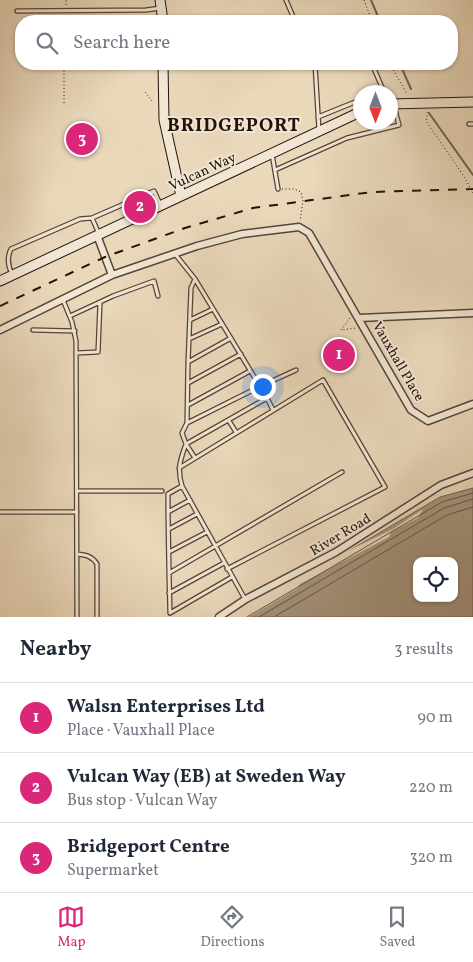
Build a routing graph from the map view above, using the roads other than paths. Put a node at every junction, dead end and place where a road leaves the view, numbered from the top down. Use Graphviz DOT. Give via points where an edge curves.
graph roads {
  1 [pos="286,0"];
  2 [pos="161,4"];
  3 [pos="17,11"];
  4 [pos="292,15"];
  5 [pos="163,70"];
  6 [pos="315,70"];
  7 [pos="374,70"];
  8 [pos="380,85"];
  9 [pos="473,102"];
  10 [pos="353,103"];
  11 [pos="398,104"];
  12 [pos="353,115"];
  13 [pos="318,116"];
  14 [pos="379,130"];
  15 [pos="319,131"];
  16 [pos="272,154"];
  17 [pos="275,170"];
  18 [pos="278,189"];
  19 [pos="181,196"];
  20 [pos="161,206"];
  21 [pos="92,218"];
  22 [pos="98,235"];
  23 [pos="175,254"];
  24 [pos="13,275"];
  25 [pos="112,275"];
  26 [pos="196,279"];
  27 [pos="0,280"];
  28 [pos="158,296"];
  29 [pos="62,300"];
  30 [pos="100,303"];
  31 [pos="213,309"];
  32 [pos="473,313"];
  33 [pos="70,316"];
  34 [pos="359,318"];
  35 [pos="190,320"];
  36 [pos="222,324"];
  37 [pos="0,330"];
  38 [pos="33,330"];
  39 [pos="75,331"];
  40 [pos="231,338"];
  41 [pos="189,339"];
  42 [pos="76,352"];
  43 [pos="241,354"];
  44 [pos="188,362"];
  45 [pos="296,370"];
  46 [pos="250,371"];
  47 [pos="188,383"];
  48 [pos="260,386"];
  49 [pos="267,398"];
  50 [pos="473,404"];
  51 [pos="188,405"];
  52 [pos="273,410"];
  53 [pos="229,421"];
  54 [pos="187,423"];
  55 [pos="236,432"];
  56 [pos="186,444"];
  57 [pos="194,458"];
  58 [pos="179,468"];
  59 [pos="342,472"];
  60 [pos="473,473"];
  61 [pos="182,486"];
  62 [pos="77,491"];
  63 [pos="162,491"];
  64 [pos="190,500"];
  65 [pos="0,512"];
  66 [pos="77,512"];
  67 [pos="168,512"];
  68 [pos="197,514"];
  69 [pos="169,529"];
  70 [pos="207,532"];
  71 [pos="215,546"];
  72 [pos="169,552"];
  73 [pos="77,554"];
  74 [pos="224,563"];
  75 [pos="227,569"];
  76 [pos="169,573"];
  77 [pos="232,577"];
  78 [pos="169,593"];
  79 [pos="246,600"];
  80 [pos="77,617"];
  81 [pos="97,617"];
  82 [pos="219,617"];
  1 -- 4 [label="lane"];
  2 -- 3 [label="lane" via="146,10"];
  5 -- 19 [label="street" via="164,120"];
  6 -- 13 [label="lane"];
  7 -- 8 [label="lane"];
  9 -- 11 [label="street"];
  10 -- 13 [label="lane"];
  12 -- 15 [label="street, Vulcan Way"];
  13 -- 15 [label="lane"];
  14 -- 17 [label="lane" via="347,138"];
  15 -- 16 [label="street, Vulcan Way"];
  16 -- 17 [label="lane"];
  16 -- 19 [label="street, Vulcan Way"];
  17 -- 18 [label="lane"];
  19 -- 20 [label="street, Vulcan Way"];
  20 -- 21 [label="lane" via="154,191"];
  20 -- 22 [label="street, Vulcan Way"];
  21 -- 22 [label="lane"];
  21 -- 24 [label="lane" via="80,219 11,249 9,267"];
  22 -- 24 [label="street, Vulcan Way"];
  22 -- 25 [label="street"];
  23 -- 25 [label="street"];
  23 -- 26 [label="lane"];
  23 -- 34 [label="street, Vauxhall Place" via="242,234 299,227 309,233"];
  24 -- 27 [label="street, Vulcan Way"];
  25 -- 29 [label="street"];
  26 -- 31 [label="lane"];
  26 -- 35 [label="lane" via="191,288"];
  28 -- 30 [label="lane" via="154,281"];
  29 -- 33 [label="lane"];
  29 -- 37 [label="street"];
  30 -- 33 [label="lane"];
  30 -- 42 [label="lane" via="98,352"];
  31 -- 35 [label="lane"];
  31 -- 36 [label="lane"];
  32 -- 34 [label="street, Vauxhall Place"];
  33 -- 39 [label="lane"];
  34 -- 50 [label="street, Vauxhall Place" via="411,410 428,421"];
  35 -- 41 [label="lane"];
  36 -- 40 [label="lane"];
  36 -- 41 [label="lane"];
  38 -- 39 [label="lane"];
  39 -- 42 [label="lane"];
  40 -- 43 [label="lane"];
  40 -- 44 [label="lane"];
  41 -- 44 [label="lane"];
  42 -- 62 [label="lane"];
  43 -- 46 [label="lane"];
  43 -- 47 [label="lane"];
  44 -- 47 [label="lane"];
  45 -- 48 [label="lane"];
  46 -- 48 [label="lane"];
  46 -- 51 [label="lane"];
  47 -- 51 [label="lane"];
  48 -- 49 [label="lane"];
  48 -- 54 [label="lane"];
  49 -- 52 [label="lane"];
  49 -- 53 [label="lane"];
  51 -- 54 [label="lane"];
  52 -- 55 [label="lane"];
  52 -- 75 [label="lane" via="323,380 385,487"];
  53 -- 55 [label="lane"];
  53 -- 56 [label="lane"];
  54 -- 56 [label="lane" via="182,433"];
  55 -- 57 [label="lane"];
  56 -- 57 [label="lane"];
  56 -- 58 [label="lane"];
  57 -- 58 [label="lane"];
  58 -- 61 [label="lane"];
  59 -- 71 [label="lane"];
  60 -- 79 [label="street, River Road" via="442,485 336,552"];
  61 -- 64 [label="lane"];
  61 -- 67 [label="lane" via="168,494"];
  62 -- 63 [label="lane"];
  62 -- 66 [label="lane"];
  64 -- 67 [label="lane"];
  64 -- 68 [label="lane"];
  65 -- 66 [label="lane"];
  66 -- 73 [label="lane"];
  67 -- 69 [label="lane"];
  68 -- 69 [label="lane"];
  68 -- 70 [label="lane"];
  69 -- 72 [label="lane"];
  70 -- 71 [label="lane"];
  70 -- 72 [label="lane"];
  71 -- 74 [label="lane"];
  71 -- 76 [label="lane"];
  72 -- 76 [label="lane"];
  73 -- 80 [label="lane"];
  73 -- 81 [label="lane" via="94,558 97,564"];
  74 -- 75 [label="lane"];
  74 -- 78 [label="lane"];
  75 -- 77 [label="lane"];
  76 -- 78 [label="lane"];
  77 -- 78 [label="lane" via="170,612"];
  77 -- 79 [label="lane"];
  79 -- 82 [label="street, River Road"];
}
